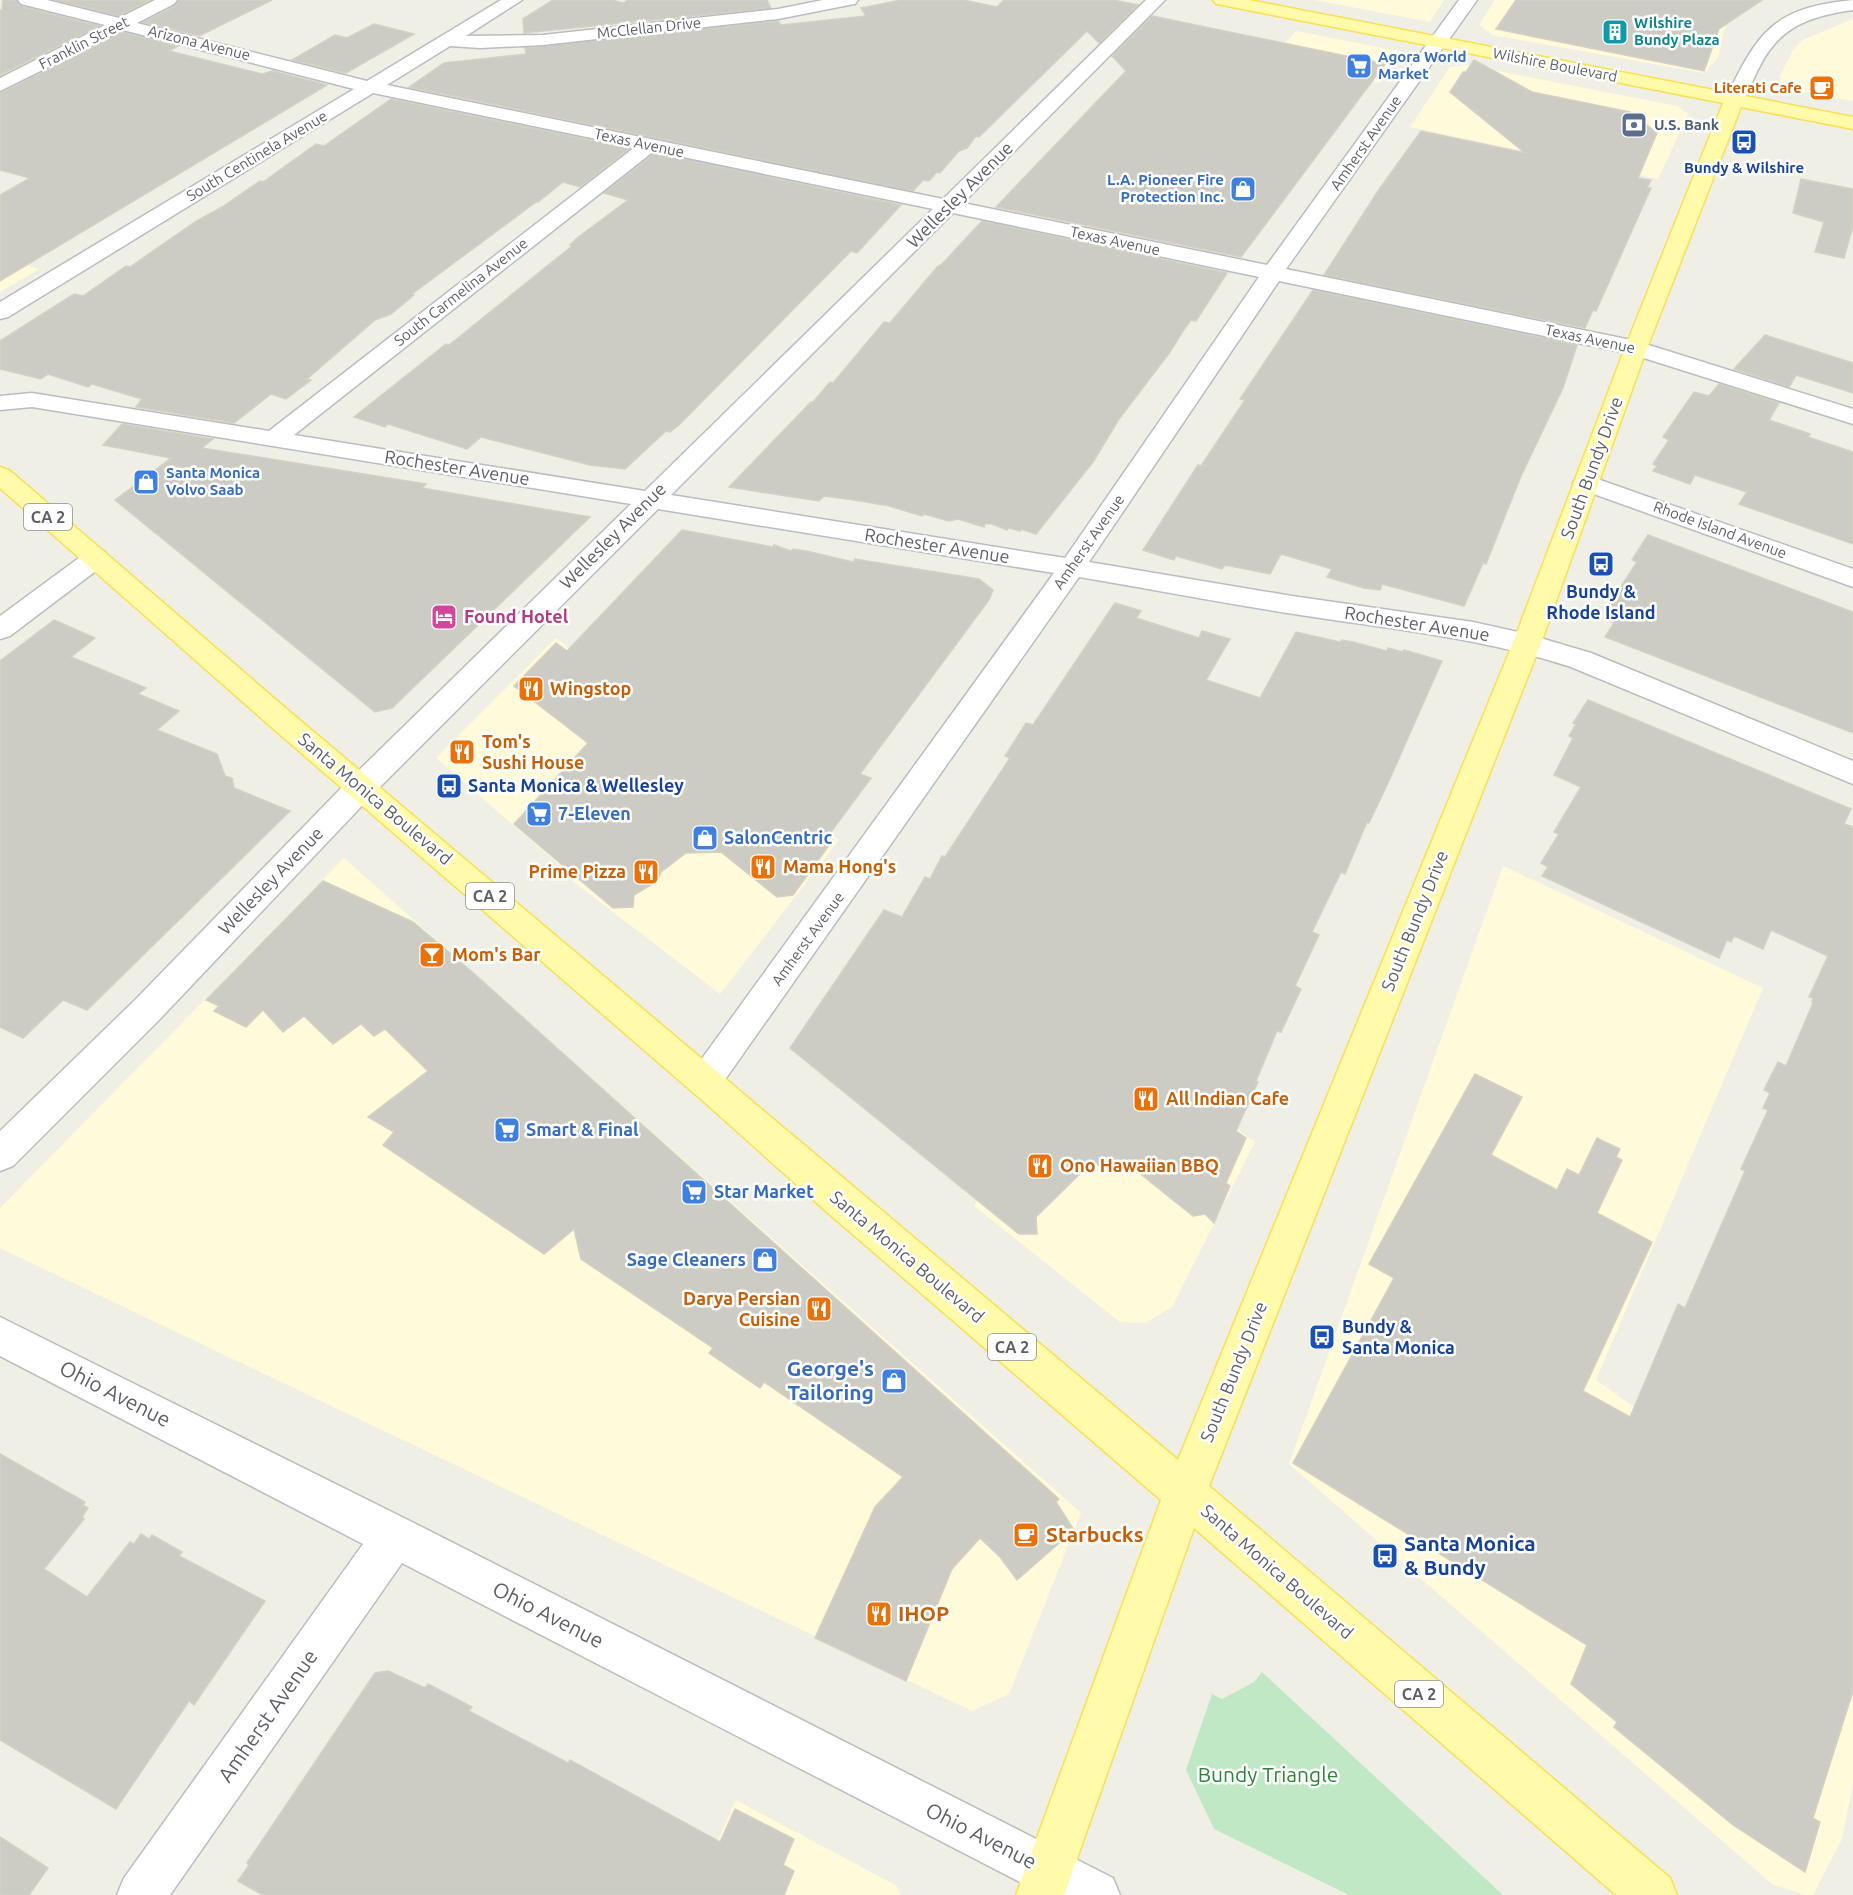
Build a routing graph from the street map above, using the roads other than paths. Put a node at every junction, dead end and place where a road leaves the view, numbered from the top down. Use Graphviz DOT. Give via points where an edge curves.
graph roads {
  1 [pos="27,0"];
  2 [pos="168,0"];
  3 [pos="513,0"];
  4 [pos="849,0"];
  5 [pos="1156,0"];
  6 [pos="1222,0"];
  7 [pos="1468,0"];
  8 [pos="1853,4"];
  9 [pos="121,24"];
  10 [pos="447,40"];
  11 [pos="1440,42"];
  12 [pos="0,85"];
  13 [pos="370,87"];
  14 [pos="1734,100"];
  15 [pos="1853,123"];
  16 [pos="650,145"];
  17 [pos="949,206"];
  18 [pos="1273,273"];
  19 [pos="0,312"];
  20 [pos="1636,348"];
  21 [pos="0,403"];
  22 [pos="1853,417"];
  23 [pos="273,439"];
  24 [pos="0,475"];
  25 [pos="1586,483"];
  26 [pos="650,499"];
  27 [pos="96,558"];
  28 [pos="1071,567"];
  29 [pos="1853,578"];
  30 [pos="0,630"];
  31 [pos="1527,643"];
  32 [pos="1853,773"];
  33 [pos="362,786"];
  34 [pos="705,1081"];
  35 [pos="0,1155"];
  36 [pos="0,1336"];
  37 [pos="1185,1492"];
  38 [pos="394,1536"];
  39 [pos="1045,1883"];
  40 [pos="141,1895"];
  41 [pos="1096,1895"];
  42 [pos="1653,1895"];
  1 -- 9 [label="street, Arizona Avenue"];
  2 -- 9 [label="street, Franklin Street"];
  3 -- 10 [label="street, South Centinela Avenue"];
  4 -- 10 [label="street, McClellan Drive" via="778,14 543,40"];
  5 -- 17 [label="street, Wellesley Avenue"];
  6 -- 11 [label="main road, Wilshire Boulevard"];
  7 -- 11 [label="street, Amherst Avenue"];
  8 -- 14 [label="street, South Bundy Drive" via="1809,15 1772,34"];
  9 -- 12 [label="street, Franklin Street"];
  9 -- 13 [label="street, Arizona Avenue"];
  10 -- 13 [label="street, South Centinela Avenue"];
  11 -- 14 [label="main road, Wilshire Boulevard"];
  11 -- 18 [label="street, Amherst Avenue"];
  13 -- 16 [label="street, Texas Avenue"];
  13 -- 19 [label="street, South Centinela Avenue"];
  14 -- 15 [label="main road, Wilshire Boulevard"];
  14 -- 20 [label="main road, South Bundy Drive"];
  16 -- 17 [label="street, Texas Avenue"];
  16 -- 23 [label="street, South Carmelina Avenue"];
  17 -- 18 [label="street, Texas Avenue"];
  17 -- 26 [label="street, Wellesley Avenue"];
  18 -- 20 [label="street, Texas Avenue"];
  18 -- 28 [label="street, Amherst Avenue"];
  20 -- 22 [label="street, Texas Avenue"];
  20 -- 25 [label="main road, South Bundy Drive"];
  21 -- 23 [label="street, Rochester Avenue" via="33,400"];
  23 -- 26 [label="street, Rochester Avenue"];
  24 -- 27 [label="main road, Santa Monica Boulevard / CA 2"];
  25 -- 29 [label="street, Rhode Island Avenue"];
  25 -- 31 [label="main road, South Bundy Drive"];
  26 -- 28 [label="street, Rochester Avenue"];
  26 -- 33 [label="street, Wellesley Avenue"];
  27 -- 30 [label="street"];
  27 -- 33 [label="main road, Santa Monica Boulevard / CA 2"];
  28 -- 31 [label="street, Rochester Avenue"];
  28 -- 34 [label="street, Amherst Avenue"];
  31 -- 32 [label="street, Rochester Avenue" via="1581,660"];
  31 -- 37 [label="main road, South Bundy Drive"];
  33 -- 34 [label="main road, Santa Monica Boulevard / CA 2"];
  33 -- 35 [label="street, Wellesley Avenue" via="147,1010"];
  34 -- 37 [label="main road, Santa Monica Boulevard / CA 2" via="848,1208"];
  36 -- 38 [label="street, Ohio Avenue"];
  37 -- 39 [label="main road, South Bundy Drive"];
  37 -- 42 [label="main road, Santa Monica Boulevard / CA 2"];
  38 -- 39 [label="street, Ohio Avenue"];
  38 -- 40 [label="street, Amherst Avenue"];
  39 -- 41 [label="street, Ohio Avenue"];
}
